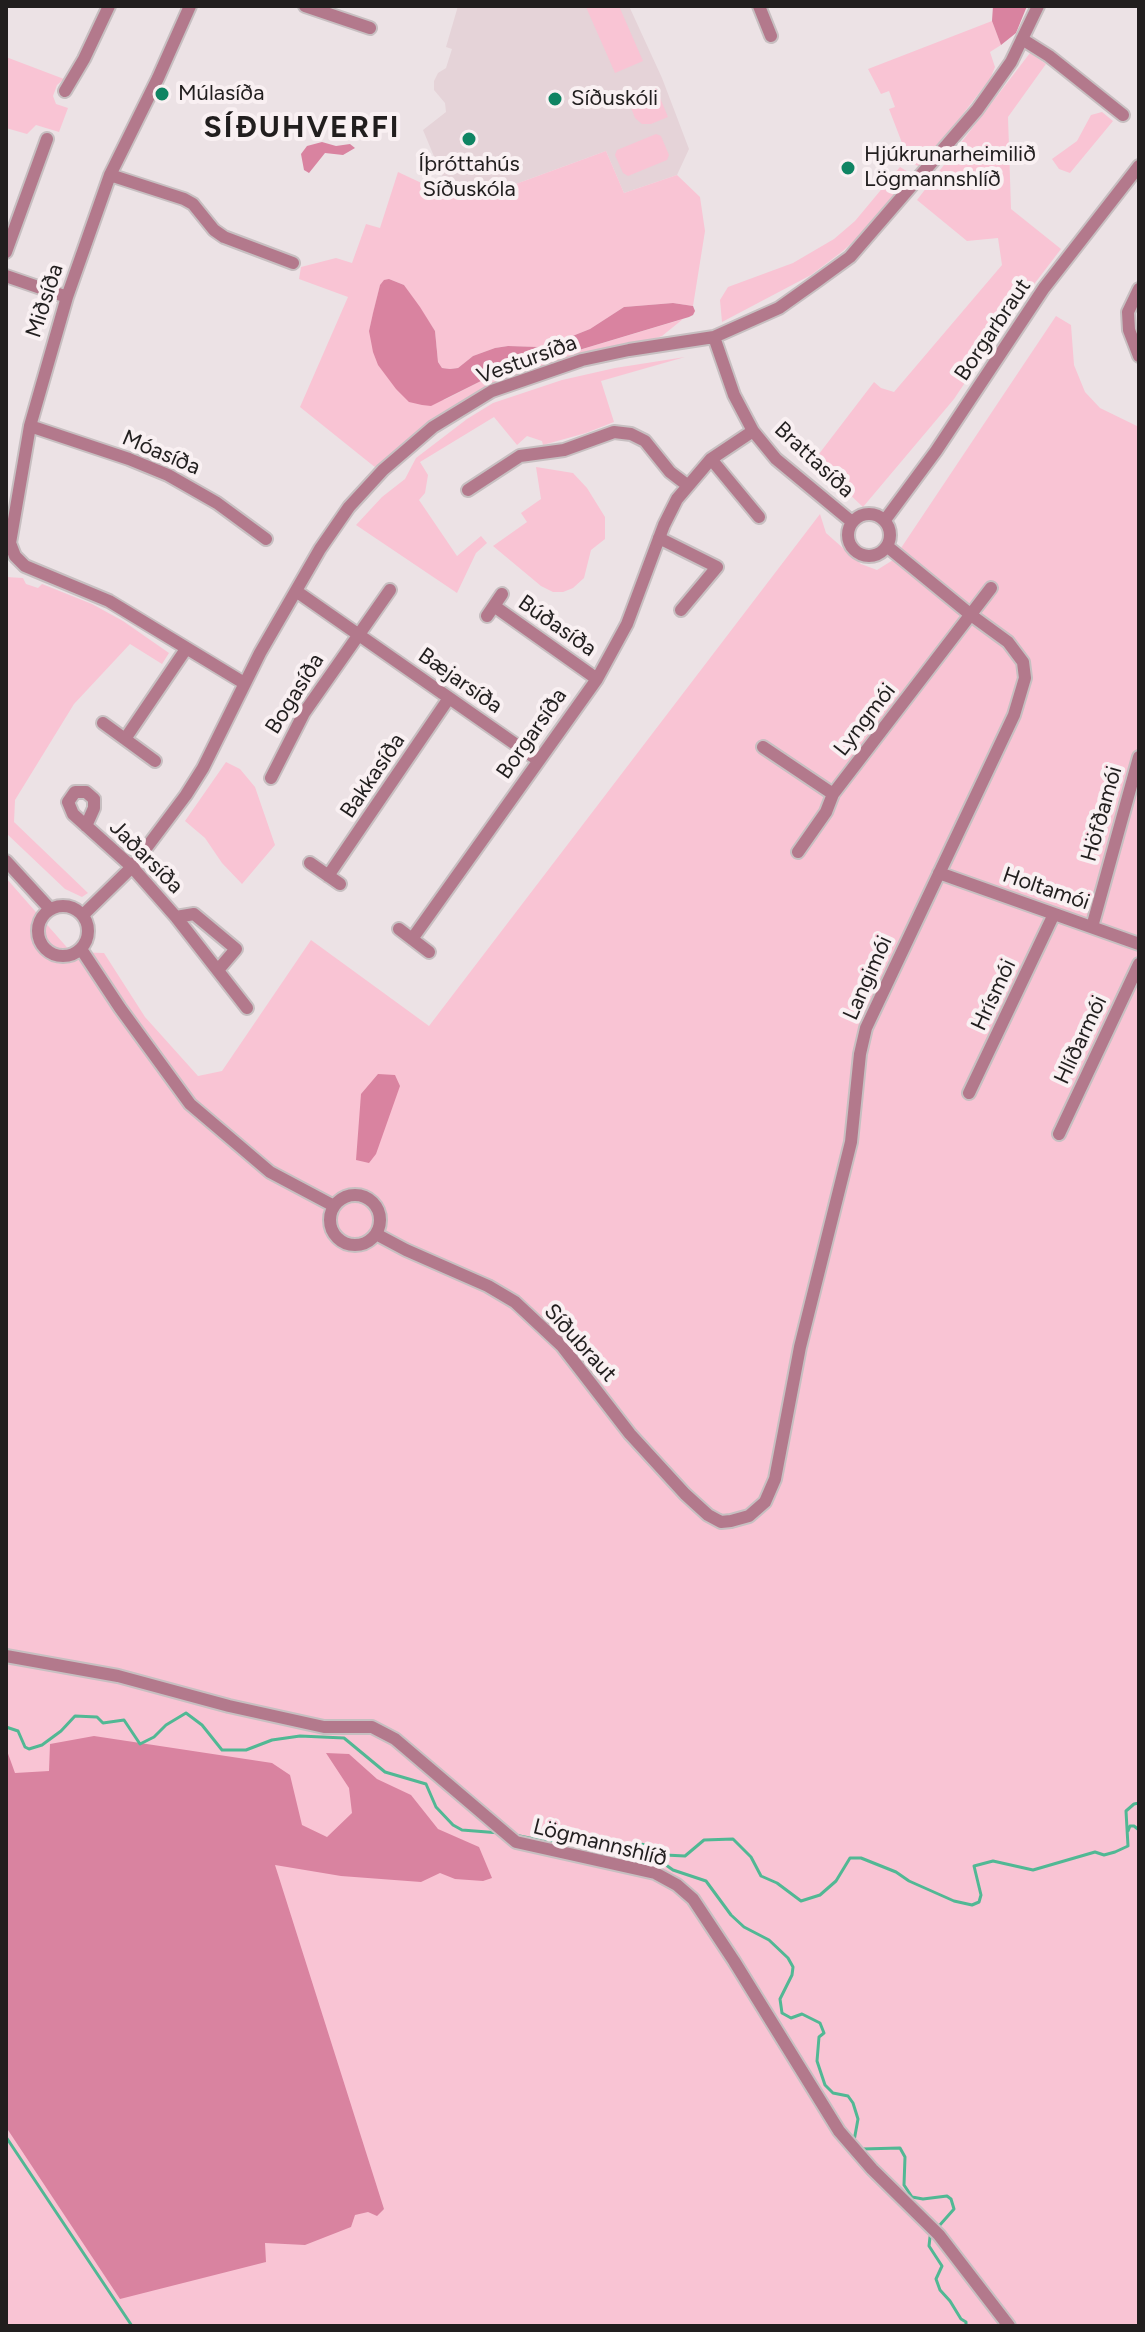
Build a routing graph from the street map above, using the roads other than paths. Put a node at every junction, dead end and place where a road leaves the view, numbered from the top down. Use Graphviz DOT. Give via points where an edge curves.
graph roads {
  1 [pos="109,6"];
  2 [pos="190,6"];
  3 [pos="305,6"];
  4 [pos="759,6"];
  5 [pos="1038,6"];
  6 [pos="370,28"];
  7 [pos="771,36"];
  8 [pos="1022,39"];
  9 [pos="65,91"];
  10 [pos="1123,115"];
  11 [pos="47,139"];
  12 [pos="1139,166"];
  13 [pos="110,175"];
  14 [pos="6,252"];
  15 [pos="293,263"];
  16 [pos="6,276"];
  17 [pos="1139,289"];
  18 [pos="67,297"];
  19 [pos="714,337"];
  20 [pos="1139,356"];
  21 [pos="30,426"];
  22 [pos="753,431"];
  23 [pos="711,459"];
  24 [pos="687,485"];
  25 [pos="468,490"];
  26 [pos="759,517"];
  27 [pos="885,520"];
  28 [pos="852,522"];
  29 [pos="659,538"];
  30 [pos="266,539"];
  31 [pos="888,547"];
  32 [pos="991,588"];
  33 [pos="390,590"];
  34 [pos="296,591"];
  35 [pos="502,594"];
  36 [pos="681,610"];
  37 [pos="971,615"];
  38 [pos="359,635"];
  39 [pos="186,649"];
  40 [pos="597,679"];
  41 [pos="244,683"];
  42 [pos="449,698"];
  43 [pos="103,723"];
  44 [pos="125,739"];
  45 [pos="763,747"];
  46 [pos="1139,757"];
  47 [pos="538,760"];
  48 [pos="155,761"];
  49 [pos="271,778"];
  50 [pos="833,794"];
  51 [pos="86,826"];
  52 [pos="798,852"];
  53 [pos="6,861"];
  54 [pos="310,863"];
  55 [pos="132,867"];
  56 [pos="939,873"];
  57 [pos="328,876"];
  58 [pos="340,884"];
  59 [pos="50,909"];
  60 [pos="1054,914"];
  61 [pos="83,915"];
  62 [pos="176,917"];
  63 [pos="1092,927"];
  64 [pos="399,929"];
  65 [pos="412,939"];
  66 [pos="1139,944"];
  67 [pos="81,949"];
  68 [pos="429,952"];
  69 [pos="1139,964"];
  70 [pos="218,970"];
  71 [pos="247,1008"];
  72 [pos="969,1093"];
  73 [pos="1059,1134"];
  74 [pos="334,1206"];
  75 [pos="376,1234"];
  76 [pos="721,1522"];
  77 [pos="6,1656"];
  78 [pos="1009,2326"];
  1 -- 9 [label="street"];
  2 -- 13 [label="street, Miðsíða"];
  3 -- 6 [label="street"];
  4 -- 7 [label="street"];
  5 -- 8 [label="street, Vestursíða"];
  8 -- 10 [label="street"];
  8 -- 19 [label="street, Vestursíða" via="977,110 850,257 779,308"];
  11 -- 14 [label="street"];
  12 -- 27 [label="street, Borgarbraut" via="1044,288"];
  13 -- 15 [label="street" via="184,199 224,237"];
  13 -- 18 [label="street, Miðsíða"];
  16 -- 18 [label="street"];
  17 -- 20 [label="street" via="1128,312"];
  18 -- 21 [label="street, Miðsíða"];
  19 -- 22 [label="street, Brattasíða"];
  19 -- 34 [label="street, Vestursíða" via="559,366 461,408 365,488"];
  21 -- 30 [label="street, Móasíða" via="168,475"];
  21 -- 39 [label="street, Miðsíða" via="11,534 15,556 25,566 109,601"];
  22 -- 23 [label="street, Borgarsíða"];
  22 -- 28 [label="street, Brattasíða" via="776,459"];
  23 -- 24 [label="street, Borgarsíða"];
  23 -- 26 [label="street"];
  24 -- 25 [label="street" via="645,441 614,432 564,450 524,454"];
  24 -- 29 [label="street, Borgarsíða"];
  27 -- 28 [label="street" via="872,514"];
  27 -- 31 [label="street" via="891,533"];
  28 -- 31 [label="street" via="848,536 857,553 870,557"];
  29 -- 36 [label="street" via="721,562"];
  29 -- 40 [label="street, Borgarsíða" via="627,624"];
  31 -- 37 [label="street, Langimói"];
  32 -- 37 [label="street, Lyngmói"];
  33 -- 38 [label="street"];
  34 -- 38 [label="street, Bæjarsíða"];
  34 -- 41 [label="street, Vestursíða"];
  35 -- 40 [label="street, Búðasíða" via="491,611"];
  37 -- 50 [label="street, Lyngmói"];
  37 -- 56 [label="street, Langimói" via="1016,650 1025,678 1014,715"];
  38 -- 42 [label="street, Bæjarsíða"];
  38 -- 49 [label="street, Bogasíða" via="304,713"];
  39 -- 41 [label="street, Miðsíða"];
  39 -- 44 [label="street"];
  40 -- 47 [label="street, Borgarsíða"];
  41 -- 55 [label="street, Vestursíða" via="203,768"];
  42 -- 47 [label="street, Bæjarsíða"];
  42 -- 57 [label="street, Bakkasíða"];
  43 -- 44 [label="street"];
  44 -- 48 [label="street"];
  45 -- 50 [label="street"];
  46 -- 63 [label="street, Höfðamói"];
  47 -- 65 [label="street, Borgarsíða"];
  50 -- 52 [label="street, Lyngmói"];
  51 -- 55 [label="street, Jaðarsíða"];
  53 -- 59 [label="street"];
  54 -- 57 [label="street"];
  55 -- 61 [label="street, Vestursíða"];
  55 -- 62 [label="street, Jaðarsíða"];
  56 -- 60 [label="street, Holtamói"];
  56 -- 76 [label="street, Langimói" via="866,1028 851,1142 800,1347 771,1492 749,1516"];
  57 -- 58 [label="street"];
  59 -- 61 [label="street" via="69,906"];
  59 -- 67 [label="street" via="38,928 41,943 60,956"];
  60 -- 63 [label="street, Holtamói"];
  60 -- 72 [label="street, Hrísmói"];
  61 -- 67 [label="street" via="89,931"];
  62 -- 70 [label="street, Jaðarsíða"];
  62 -- 70 [label="street, Jaðarsíða" via="194,914 236,949"];
  63 -- 66 [label="street, Holtamói"];
  64 -- 65 [label="street"];
  65 -- 68 [label="street"];
  67 -- 74 [label="street" via="190,1104 270,1172"];
  69 -- 73 [label="street, Hlíðarmói"];
  70 -- 71 [label="street, Jaðarsíða"];
  74 -- 75 [label="street" via="349,1195 369,1200 379,1214"];
  74 -- 75 [label="street" via="329,1218 341,1241 358,1245"];
  75 -- 76 [label="street, Síðubraut" via="515,1302 562,1346 661,1469"];
  77 -- 78 [label="street, Lögmannshlíð" via="118,1676 324,1727 372,1727 395,1739 516,1842 655,1873 677,1885 693,1899 734,1961 839,2131 939,2235"];
}
